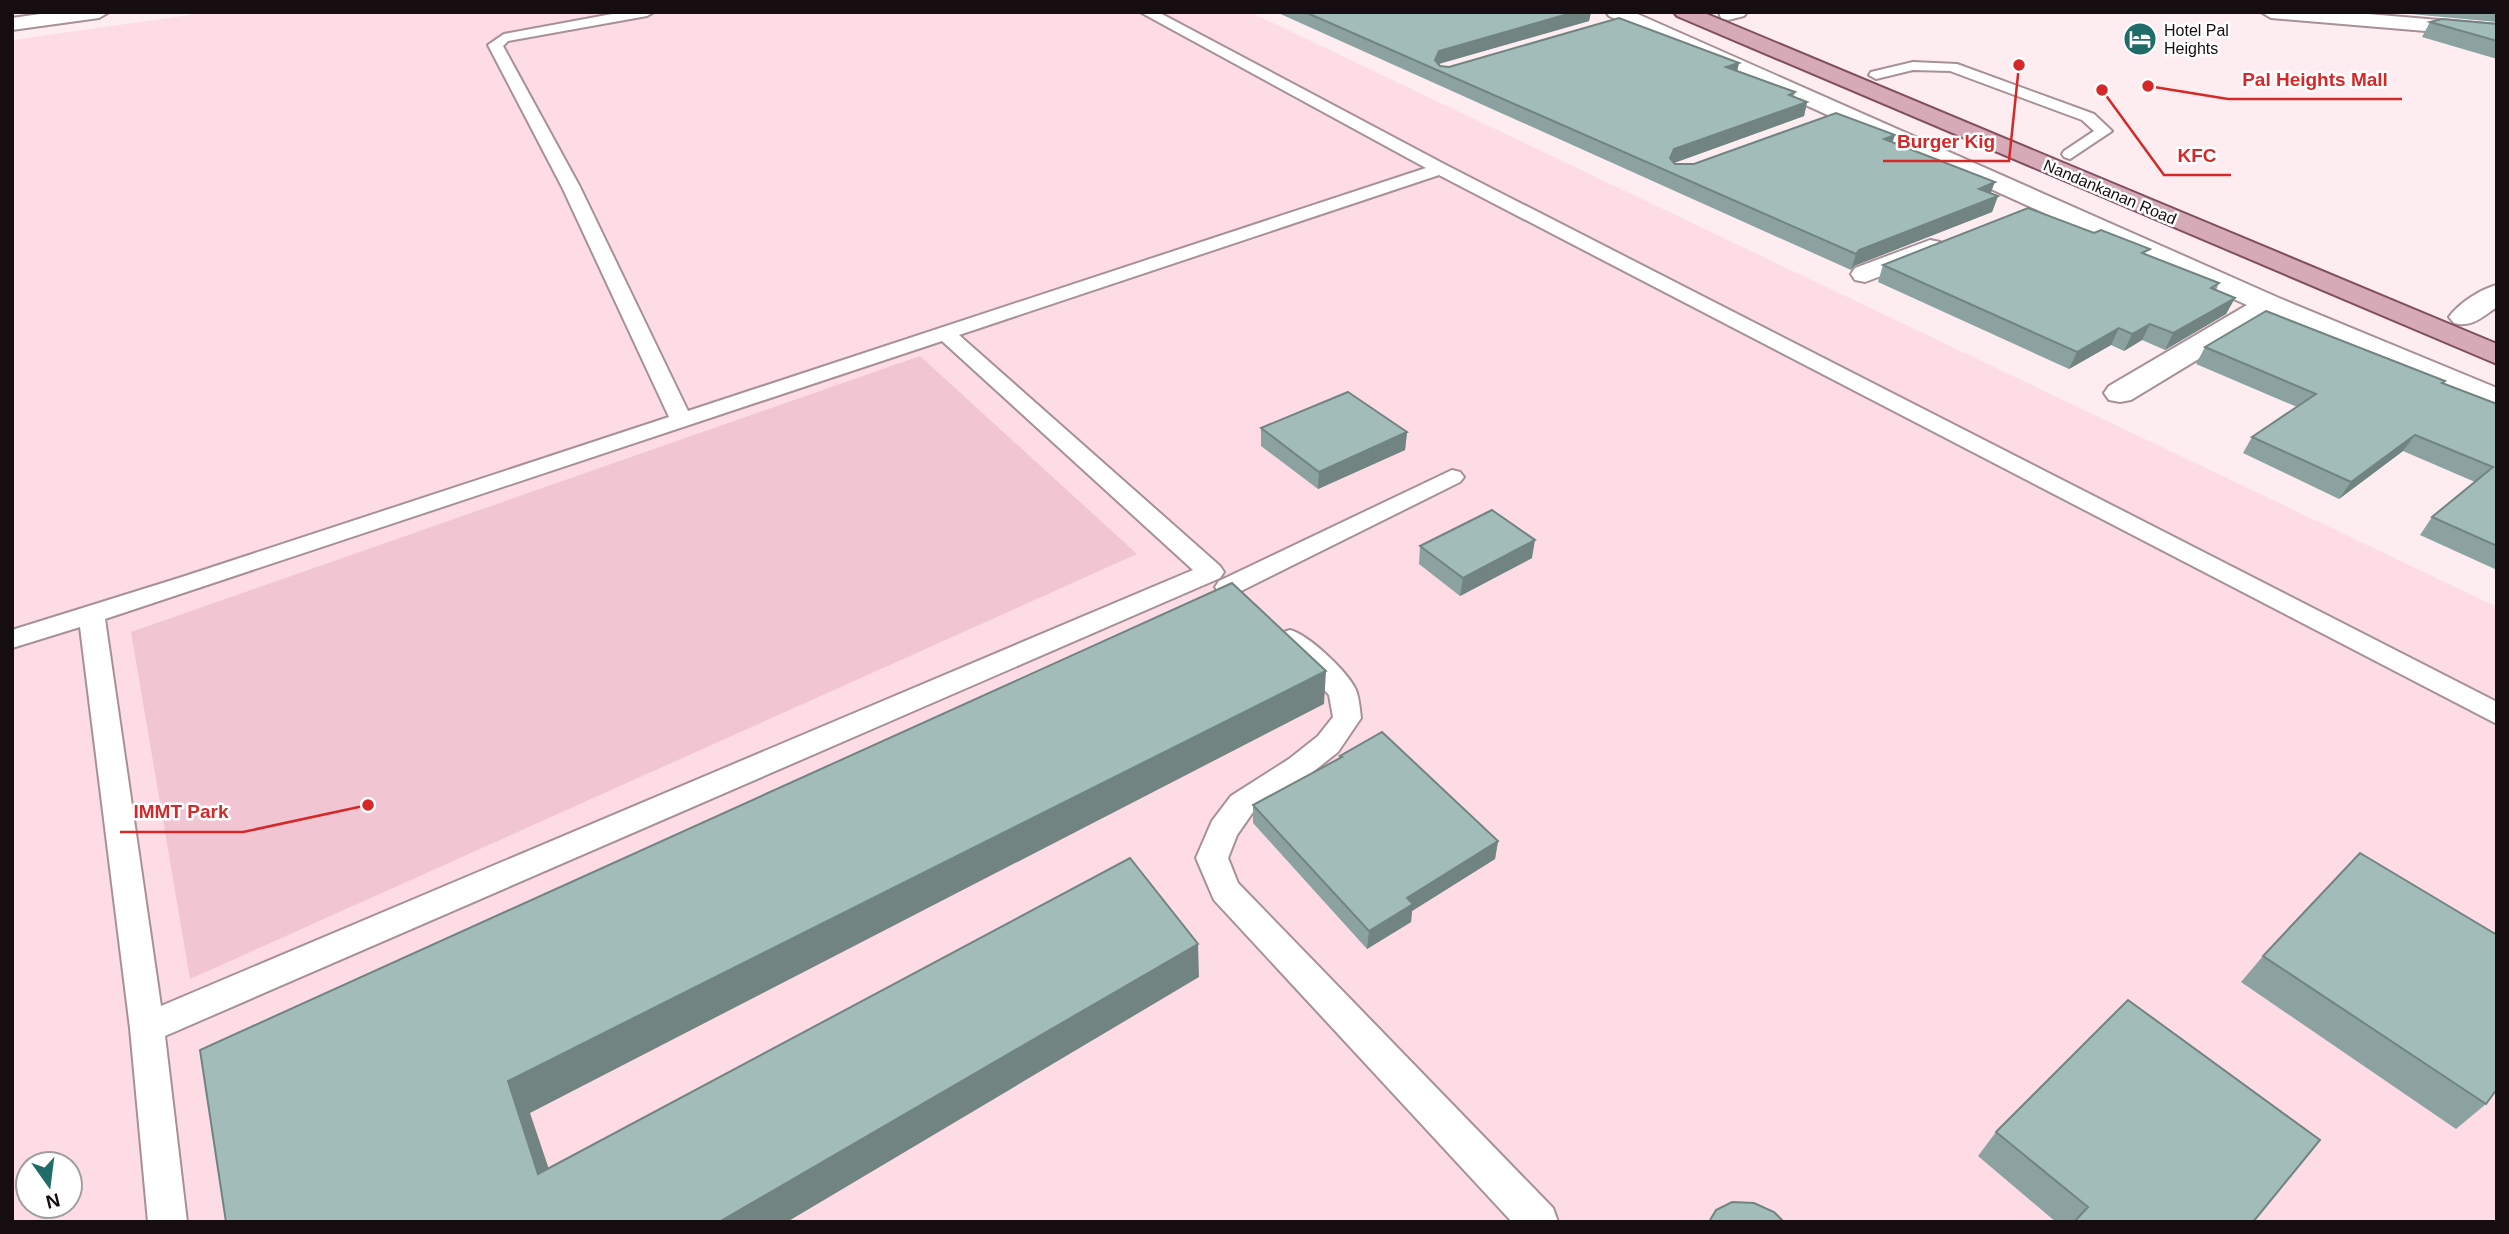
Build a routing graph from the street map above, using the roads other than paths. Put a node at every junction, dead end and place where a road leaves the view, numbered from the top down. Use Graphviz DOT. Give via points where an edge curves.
graph roads {
  1 [pos="99,12"];
  2 [pos="647,12"];
  3 [pos="1147,12"];
  4 [pos="1684,12"];
  5 [pos="2271,12"];
  6 [pos="1730,13"];
  7 [pos="1616,19"];
  8 [pos="12,24"];
  9 [pos="2497,31"];
  10 [pos="1876,75"];
  11 [pos="1844,113"];
  12 [pos="1808,125"];
  13 [pos="2070,154"];
  14 [pos="1440,169"];
  15 [pos="2043,204"];
  16 [pos="2181,211"];
  17 [pos="2005,219"];
  18 [pos="1954,239"];
  19 [pos="1865,274"];
  20 [pos="2497,293"];
  21 [pos="2269,303"];
  22 [pos="2464,317"];
  23 [pos="2497,330"];
  24 [pos="946,334"];
  25 [pos="2497,355"];
  26 [pos="2120,393"];
  27 [pos="2497,400"];
  28 [pos="681,420"];
  29 [pos="1452,477"];
  30 [pos="1239,596"];
  31 [pos="91,613"];
  32 [pos="12,639"];
  33 [pos="2497,714"];
  34 [pos="147,1028"];
  35 [pos="168,1222"];
  36 [pos="1539,1222"];
  1 -- 8 [label="street"];
  2 -- 28 [label="lane" via="503,38 495,45 571,187"];
  3 -- 14 [label="lane"];
  4 -- 16 [label="main road, Nandankanan Road"];
  5 -- 9 [label="street"];
  6 -- 10 [label="main road, Nandankanan Road"];
  7 -- 11 [label="street"];
  10 -- 13 [label="main road, Nandankanan Road"];
  10 -- 13 [label="lane" via="1913,66 1952,67 2088,117 2104,131"];
  11 -- 12 [label="street"];
  11 -- 15 [label="street"];
  13 -- 16 [label="main road, Nandankanan Road"];
  14 -- 24 [label="lane"];
  14 -- 33 [label="lane"];
  15 -- 17 [label="street"];
  15 -- 21 [label="street"];
  16 -- 22 [label="main road"];
  16 -- 25 [label="main road, Nandankanan Road"];
  18 -- 19 [label="street"];
  20 -- 22 [label="street"];
  21 -- 26 [label="street"];
  21 -- 27 [label="street"];
  22 -- 23 [label="main road"];
  24 -- 28 [label="lane"];
  24 -- 30 [label="lane"];
  28 -- 31 [label="lane"];
  29 -- 30 [label="lane"];
  30 -- 34 [label="lane"];
  30 -- 36 [label="lane" via="1318,663 1343,692 1347,718 1328,744 1242,804 1223,830 1212,858 1225,891"];
  31 -- 32 [label="lane"];
  31 -- 34 [label="lane"];
  34 -- 35 [label="lane"];
}
